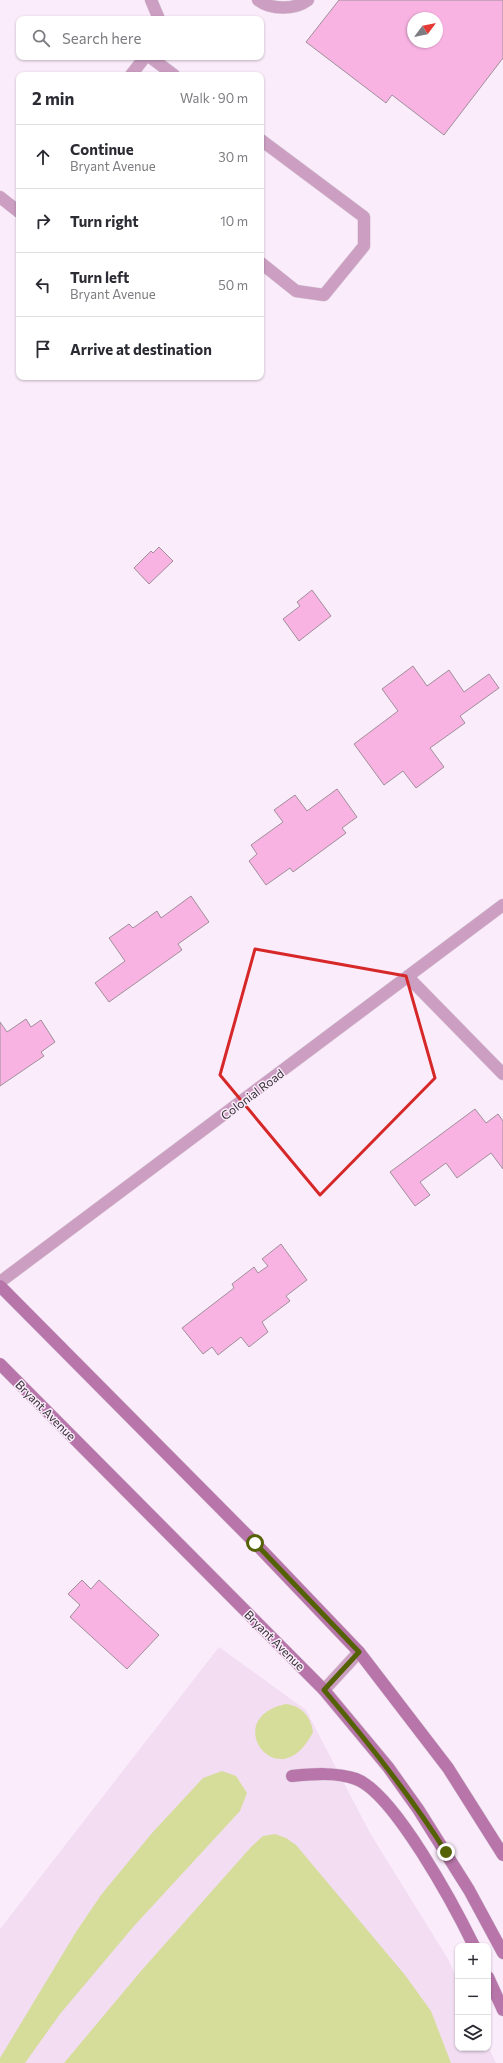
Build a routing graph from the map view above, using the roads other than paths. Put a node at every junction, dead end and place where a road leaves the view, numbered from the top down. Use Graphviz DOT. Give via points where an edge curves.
graph roads {
  1 [pos="258,0"];
  2 [pos="308,0"];
  3 [pos="156,1"];
  4 [pos="158,16"];
  5 [pos="143,60"];
  6 [pos="154,60"];
  7 [pos="133,72"];
  8 [pos="170,72"];
  9 [pos="264,142"];
  10 [pos="0,197"];
  11 [pos="16,210"];
  12 [pos="264,265"];
  13 [pos="503,905"];
  14 [pos="408,977"];
  15 [pos="503,1074"];
  16 [pos="0,1282"];
  17 [pos="0,1286"];
  18 [pos="0,1364"];
  19 [pos="359,1652"];
  20 [pos="324,1690"];
  21 [pos="292,1776"];
  22 [pos="503,1855"];
  23 [pos="472,1943"];
  24 [pos="503,1953"];
  25 [pos="489,1979"];
  26 [pos="503,2010"];
  1 -- 2 [label="street" via="276,7 291,7"];
  3 -- 4 [label="street"];
  5 -- 7 [label="street"];
  6 -- 8 [label="street"];
  9 -- 12 [label="street" via="364,217 364,246 324,295 296,291"];
  10 -- 11 [label="street"];
  13 -- 14 [label="street, Colonial Road"];
  14 -- 15 [label="street"];
  14 -- 16 [label="street, Colonial Road"];
  17 -- 19 [label="main road" via="255,1543"];
  18 -- 20 [label="main road, Bryant Avenue"];
  19 -- 20 [label="street"];
  19 -- 22 [label="main road" via="448,1768"];
  20 -- 24 [label="main road, Bryant Avenue" via="388,1767 418,1809 469,1890"];
  21 -- 23 [label="main road" via="338,1775 356,1779 374,1791 388,1804 429,1865"];
  25 -- 26 [label="main road"];
}
